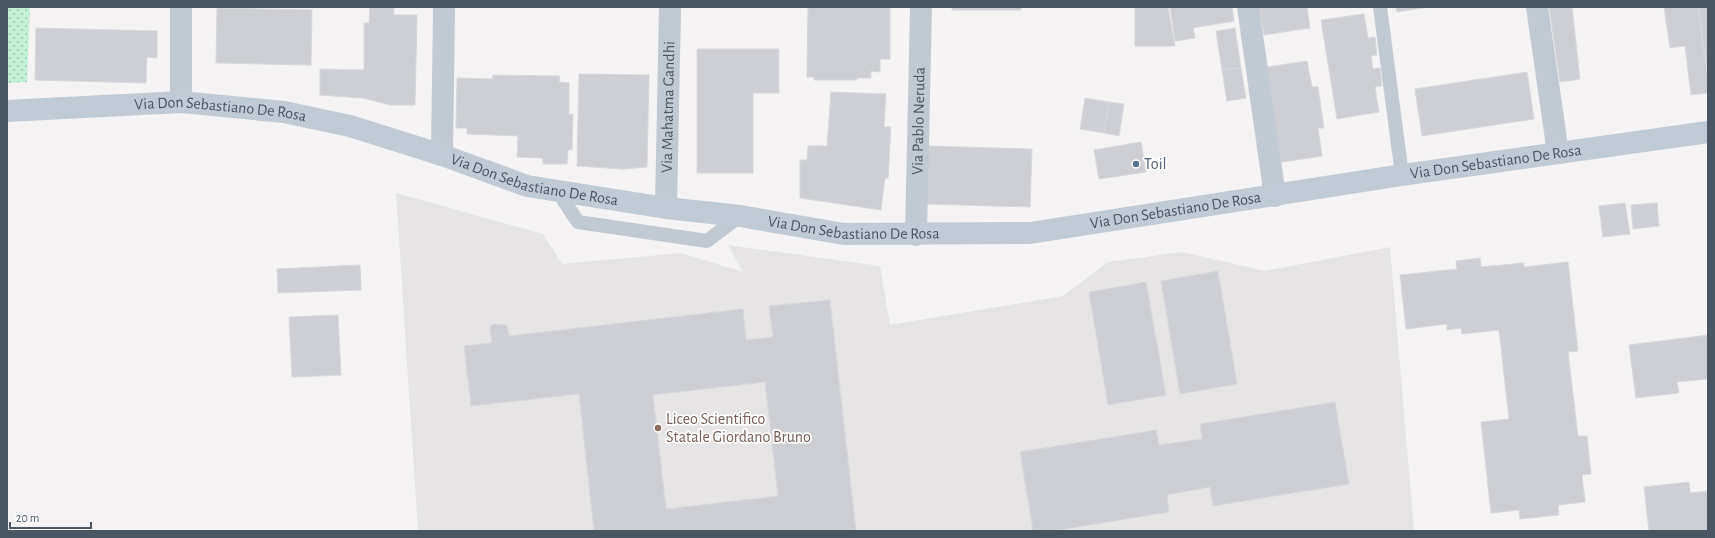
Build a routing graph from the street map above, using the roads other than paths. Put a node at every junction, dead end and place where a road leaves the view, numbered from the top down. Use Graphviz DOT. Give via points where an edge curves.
graph roads {
  1 [pos="181,7"];
  2 [pos="444,7"];
  3 [pos="670,7"];
  4 [pos="921,7"];
  5 [pos="1248,7"];
  6 [pos="1380,7"];
  7 [pos="1537,7"];
  8 [pos="180,102"];
  9 [pos="7,111"];
  10 [pos="1708,132"];
  11 [pos="1558,153"];
  12 [pos="442,155"];
  13 [pos="1402,175"];
  14 [pos="558,192"];
  15 [pos="1275,196"];
  16 [pos="666,208"];
  17 [pos="740,216"];
  18 [pos="916,235"];
  1 -- 8 [label="street"];
  2 -- 12 [label="street"];
  3 -- 16 [label="street, Via Mahatma Gandhi"];
  4 -- 18 [label="street, Via Pablo Neruda"];
  5 -- 15 [label="street"];
  6 -- 13 [label="lane"];
  7 -- 11 [label="street"];
  8 -- 9 [label="street, Via Don Sebastiano De Rosa"];
  8 -- 12 [label="street, Via Don Sebastiano De Rosa" via="284,112 350,126"];
  10 -- 11 [label="street, Via Don Sebastiano De Rosa"];
  11 -- 13 [label="street, Via Don Sebastiano De Rosa"];
  12 -- 14 [label="street, Via Don Sebastiano De Rosa" via="527,186"];
  13 -- 15 [label="street, Via Don Sebastiano De Rosa"];
  14 -- 16 [label="street, Via Don Sebastiano De Rosa"];
  14 -- 17 [label="lane" via="578,222 707,241"];
  15 -- 18 [label="street, Via Don Sebastiano De Rosa" via="1030,233"];
  16 -- 17 [label="street, Via Don Sebastiano De Rosa"];
  17 -- 18 [label="street, Via Don Sebastiano De Rosa" via="844,234"];
}
